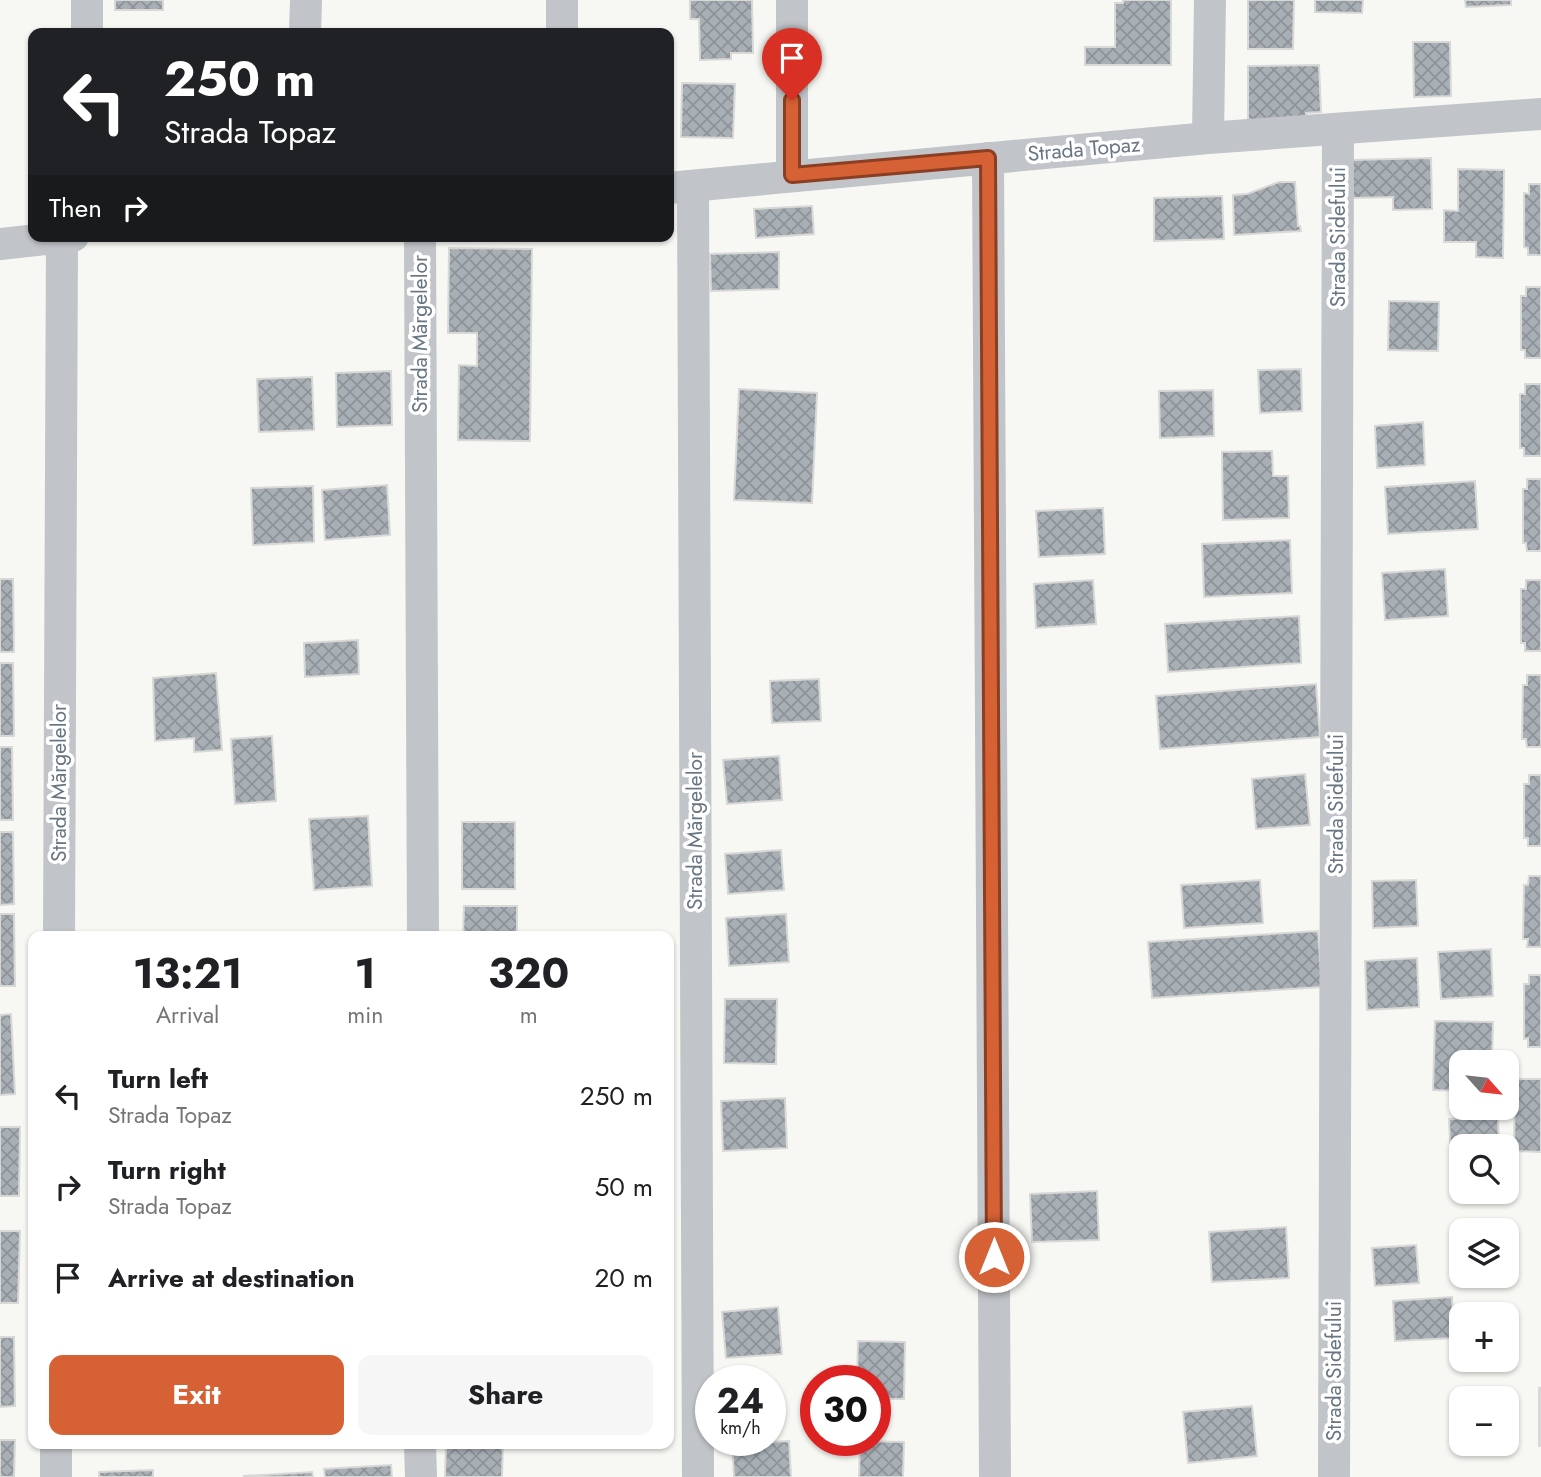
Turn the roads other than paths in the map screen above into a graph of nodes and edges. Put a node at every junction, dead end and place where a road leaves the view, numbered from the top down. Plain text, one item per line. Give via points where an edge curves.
1 (87, 0) edge
2 (306, 0) edge
3 (562, 0) edge
4 (792, 0) edge
5 (1210, 0) edge
6 (87, 28) edge
7 (305, 28) edge
8 (562, 28) edge
9 (1541, 114) edge
10 (1338, 130) junction
11 (1208, 138) junction
12 (988, 158) junction
13 (792, 175) junction
14 (681, 187) edge
15 (28, 241) edge
16 (62, 242) edge
17 (420, 242) edge
18 (0, 244) edge
19 (59, 931) edge
20 (423, 931) edge
21 (56, 1449) edge
22 (420, 1449) edge
23 (56, 1477) edge
24 (421, 1477) edge
25 (698, 1477) edge
26 (995, 1477) edge
27 (1334, 1477) edge

1 - 6 street
2 - 7 street
3 - 8 street
4 - 13 street
5 - 11 street
9 - 10 street, Strada Topaz
10 - 11 street, Strada Topaz
10 - 27 street, Strada Sidefului
11 - 12 street, Strada Topaz
12 - 13 street, Strada Topaz
12 - 26 street
13 - 14 street, Strada Topaz
14 - 25 street, Strada Mărgelelor
15 - 18 street
16 - 19 street, Strada Mărgelelor
17 - 20 street, Strada Mărgelelor
21 - 23 street
22 - 24 street

